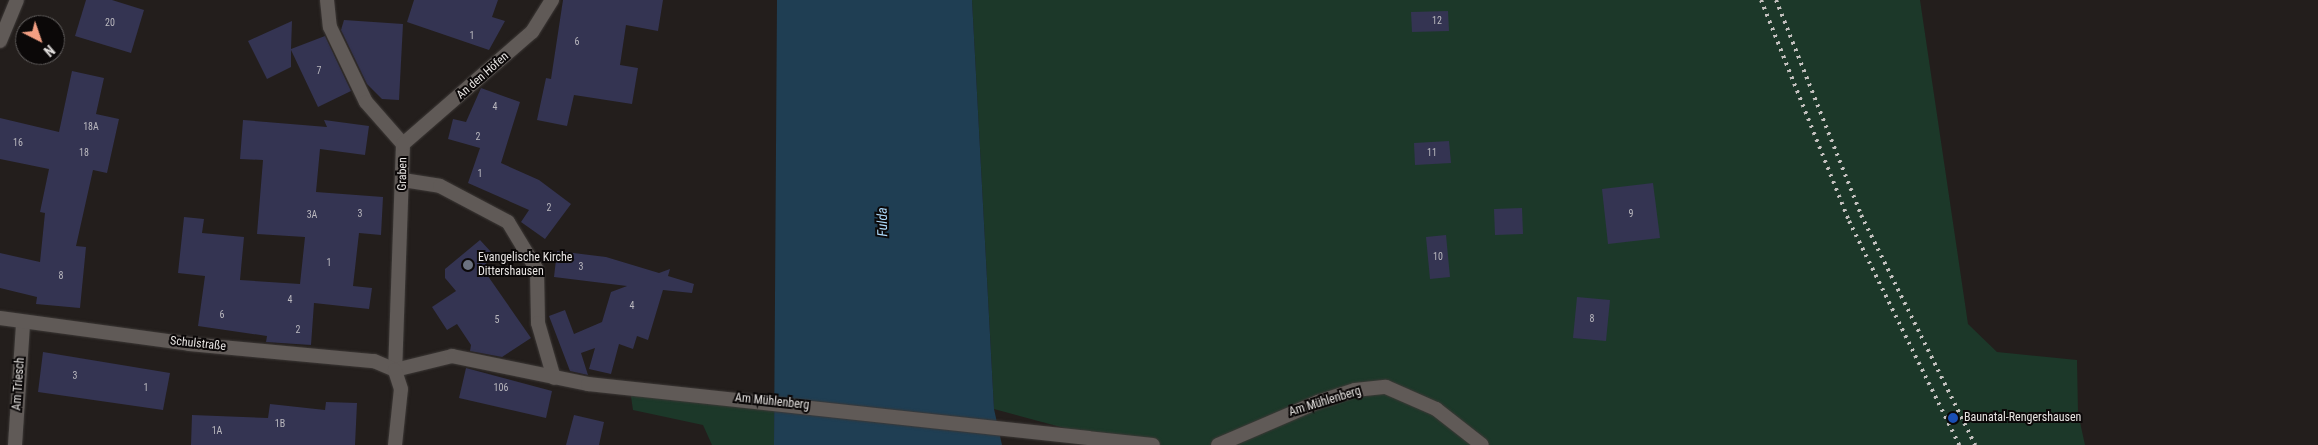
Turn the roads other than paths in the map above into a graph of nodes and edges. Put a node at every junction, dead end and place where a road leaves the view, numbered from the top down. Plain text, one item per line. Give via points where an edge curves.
1 (17, 0) edge
2 (327, 0) edge
3 (552, 0) edge
4 (0, 41) edge
5 (403, 144) junction
6 (404, 180) junction
7 (0, 318) edge
8 (23, 323) junction
9 (395, 370) junction
10 (554, 378) junction
11 (15, 445) edge
12 (395, 445) edge
13 (1153, 445) edge
14 (1218, 445) edge
15 (1482, 445) edge

1 - 4 street
2 - 5 street, Graben via 330,27 366,102
3 - 5 street, An den Höfen via 532,32
5 - 6 street, Graben
6 - 9 street, Graben
6 - 10 street via 440,186 508,222 537,270 538,323
7 - 8 street, Schulstraße
8 - 9 street, Schulstraße via 374,361
8 - 11 street, Am Triesch
9 - 10 street, Am Mühlenberg via 452,356
9 - 12 street, Graben via 401,389
10 - 13 street, Am Mühlenberg
14 - 15 street, Am Mühlenberg via 1318,402 1355,390 1386,388 1416,397

